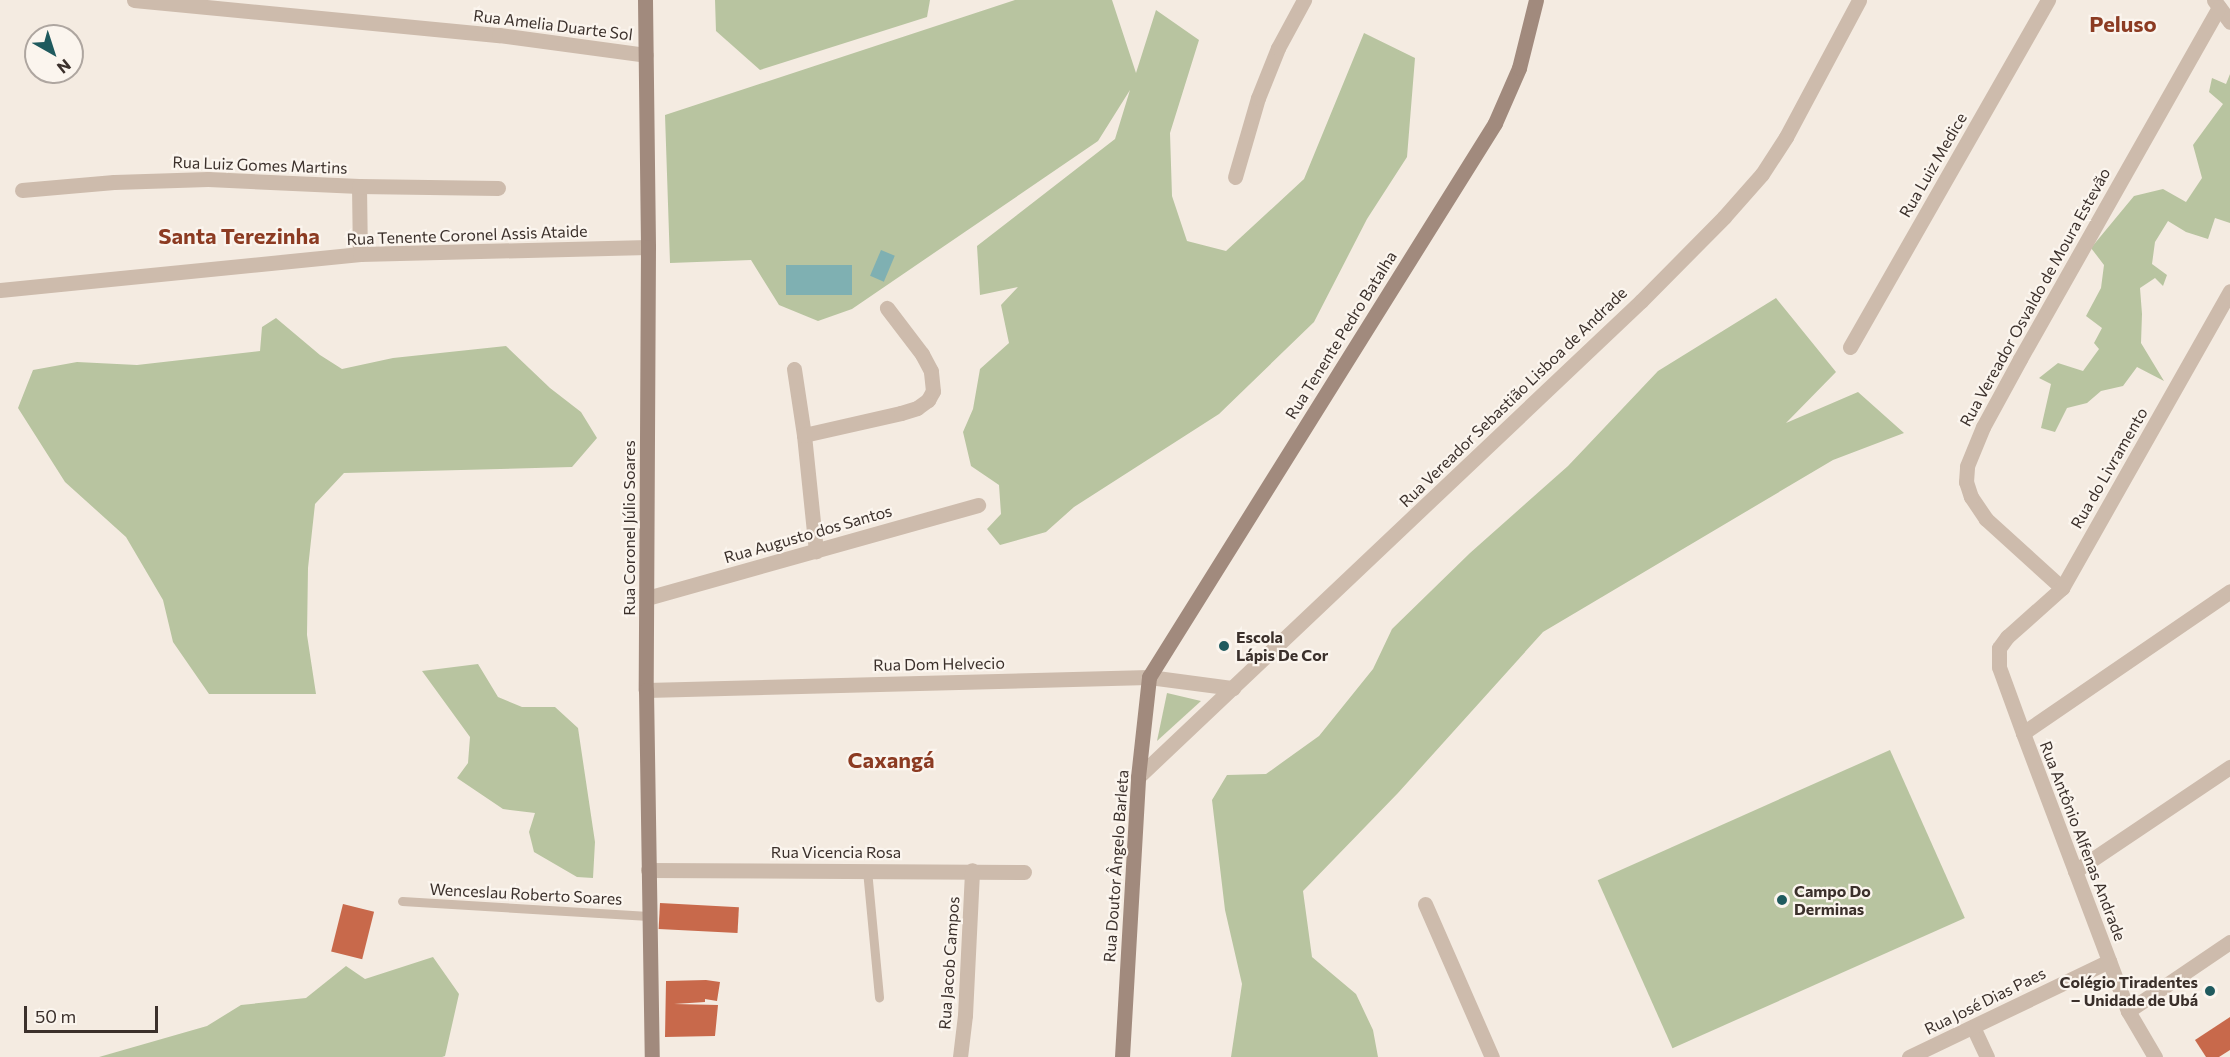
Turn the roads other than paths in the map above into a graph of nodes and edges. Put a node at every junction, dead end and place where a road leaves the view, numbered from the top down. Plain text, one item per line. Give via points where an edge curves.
1 (134, 0) edge
2 (645, 0) edge
3 (1304, 0) edge
4 (1536, 0) edge
5 (1859, 0) edge
6 (2048, 0) edge
7 (2217, 3) edge
8 (2230, 22) edge
9 (646, 55) junction
10 (1235, 177) dead end
11 (359, 186) junction
12 (498, 188) dead end
13 (22, 190) dead end
14 (648, 248) junction
15 (360, 254) junction
16 (0, 290) edge
17 (2230, 291) edge
18 (887, 308) dead end
19 (1850, 347) dead end
20 (794, 369) dead end
21 (804, 435) junction
22 (978, 505) dead end
23 (816, 551) junction
24 (2062, 588) junction
25 (2230, 591) edge
26 (647, 598) junction
27 (1149, 677) junction
28 (1233, 688) junction
29 (646, 690) junction
30 (2023, 733) junction
31 (2230, 767) edge
32 (1138, 777) junction
33 (648, 870) junction
34 (867, 870) junction
35 (972, 870) junction
36 (2075, 871) junction
37 (1024, 872) dead end
38 (402, 901) dead end
39 (1425, 904) dead end
40 (649, 916) junction
41 (2230, 942) edge
42 (2109, 961) junction
43 (879, 997) dead end
44 (2128, 1011) junction
45 (1973, 1027) junction
46 (652, 1057) edge
47 (960, 1057) edge
48 (1122, 1057) edge
49 (1492, 1057) edge
50 (1909, 1057) edge
51 (1987, 1057) edge
52 (2155, 1057) edge

1 - 9 street, Rua Amelia Duarte Sol via 499,36
2 - 9 street, Rua Coronel Júlio Soares
3 - 10 street via 1278,48 1258,98
4 - 27 street, Rua Tenente Pedro Batalha via 1519,68 1495,123
5 - 28 street, Rua Vereador Sebastião Lisboa de Andrade via 1786,137 1762,174 1724,218
6 - 19 street, Rua Luiz Medice
7 - 8 street
7 - 24 street, Rua Vereador Osvaldo de Moura Estevão via 1983,428 1967,466 1966,482 1971,497 1986,519
9 - 14 street, Rua Coronel Júlio Soares
11 - 12 street, Rua Luiz Gomes Martins
11 - 13 street, Rua Luiz Gomes Martins via 208,179
11 - 15 street
14 - 15 street, Rua Tenente Coronel Assis Ataide
14 - 26 street, Rua Coronel Júlio Soares
15 - 16 street, Rua Tenente Coronel Assis Ataide
17 - 24 street, Rua do Livramento
18 - 21 street via 931,371 933,391 928,400 901,413
20 - 21 street
21 - 23 street
22 - 23 street, Rua Augusto dos Santos
23 - 26 street, Rua Augusto dos Santos
24 - 30 street, Rua do Livramento via 2007,636 1999,648 1999,667
25 - 30 street, Rua Antônio Alfenas Andrade
26 - 29 street, Rua Coronel Júlio Soares
27 - 28 street, Rua Dom Helvecio
27 - 29 street, Rua Dom Helvecio
27 - 32 street, Rua Doutor Ângelo Barleta
28 - 32 street, Rua Vereador Sebastião Lisboa de Andrade
29 - 33 street, Rua Coronel Júlio Soares
30 - 36 street, Rua Antônio Alfenas Andrade
31 - 36 street
32 - 48 street, Rua Doutor Ângelo Barleta
33 - 34 street, Rua Vicencia Rosa
33 - 40 street, Rua Coronel Júlio Soares
34 - 35 street, Rua Vicencia Rosa
34 - 43 lane
35 - 37 street, Rua Vicencia Rosa
35 - 47 street, Rua Jacob Campos
36 - 42 street, Rua Antônio Alfenas Andrade
38 - 40 lane, Wenceslau Roberto Soares
39 - 49 street
40 - 46 street, Rua Coronel Júlio Soares
41 - 44 street
42 - 44 street, Rua Antônio Alfenas Andrade
42 - 45 street, Rua José Dias Paes
44 - 52 street, Rua Antônio Alfenas Andrade
45 - 50 street, Rua José Dias Paes
45 - 51 street

